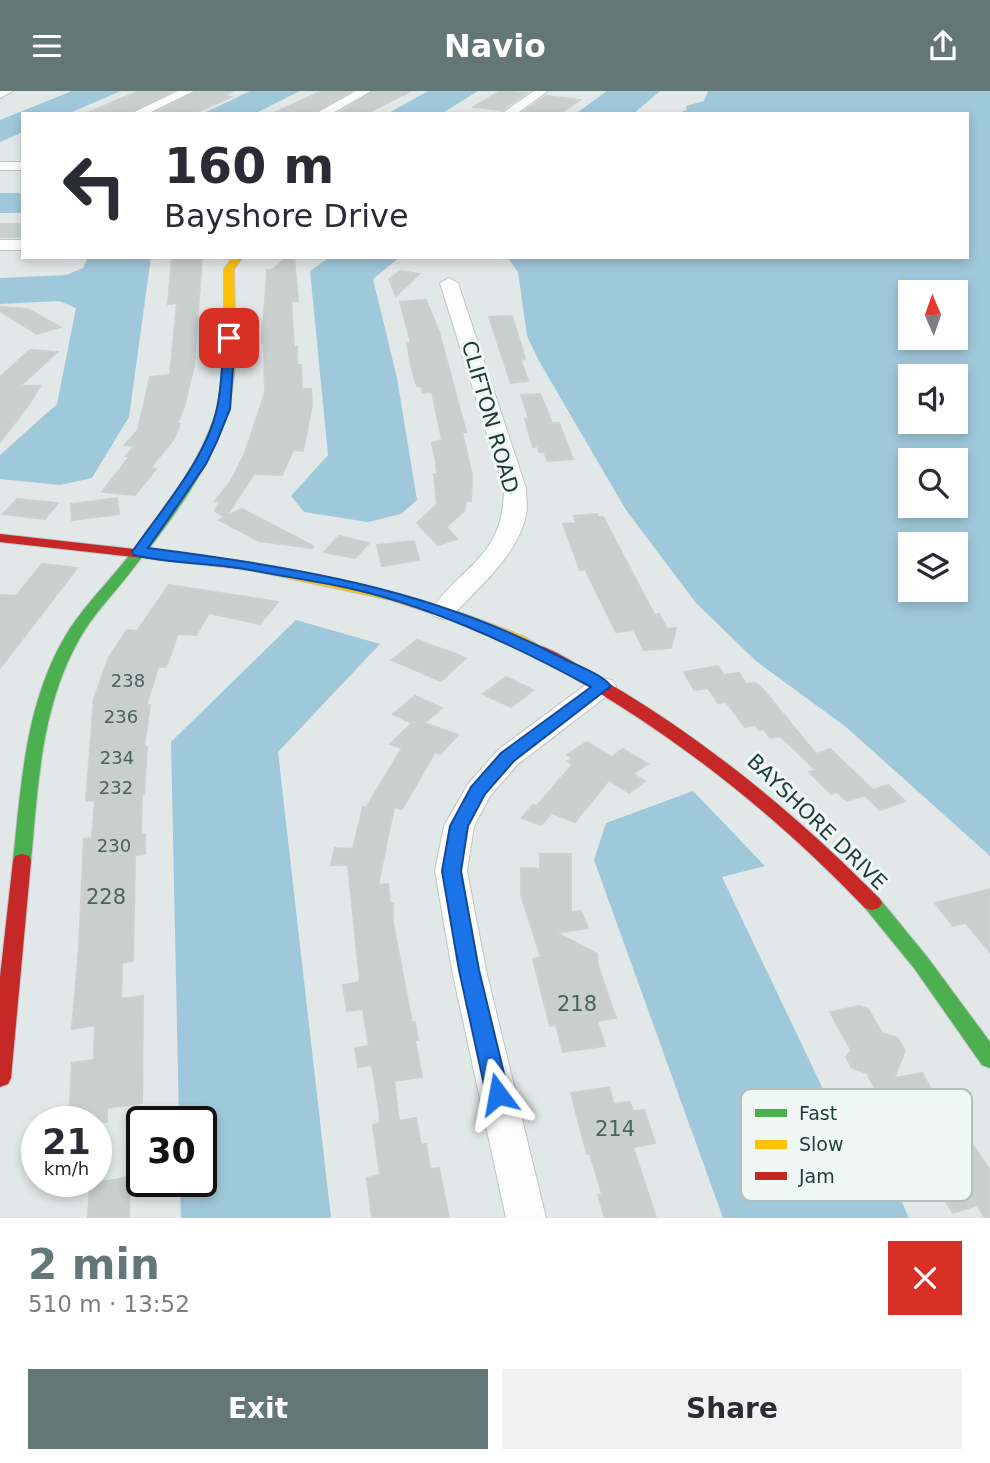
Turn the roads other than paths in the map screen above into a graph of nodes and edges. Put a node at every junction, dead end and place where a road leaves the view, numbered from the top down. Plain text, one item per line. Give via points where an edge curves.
1 (7, 91) edge
2 (188, 91) edge
3 (365, 91) edge
4 (542, 91) edge
5 (0, 94) edge
6 (141, 112) edge
7 (325, 112) edge
8 (510, 112) edge
9 (21, 165) edge
10 (0, 166) edge
11 (0, 245) edge
12 (21, 245) edge
13 (236, 259) edge
14 (450, 283) dead end
15 (0, 538) edge
16 (139, 552) junction
17 (443, 611) junction
18 (602, 686) junction
19 (990, 1059) edge
20 (0, 1078) edge
21 (526, 1218) edge

1 - 5 street
2 - 6 street
3 - 7 street
4 - 8 street
9 - 10 street
11 - 12 street
13 - 16 street via 229,269 229,361 223,409 199,464
14 - 17 street, CLIFTON ROAD via 515,488 514,516 504,540
15 - 16 street, BAYSHORE DRIVE
16 - 17 street, BAYSHORE DRIVE via 338,582
16 - 20 street via 71,641 48,694 35,740
17 - 18 street, BAYSHORE DRIVE via 528,646
18 - 19 street, BAYSHORE DRIVE via 726,764 785,814 878,908
18 - 21 street via 508,757 478,791 459,826 451,871

